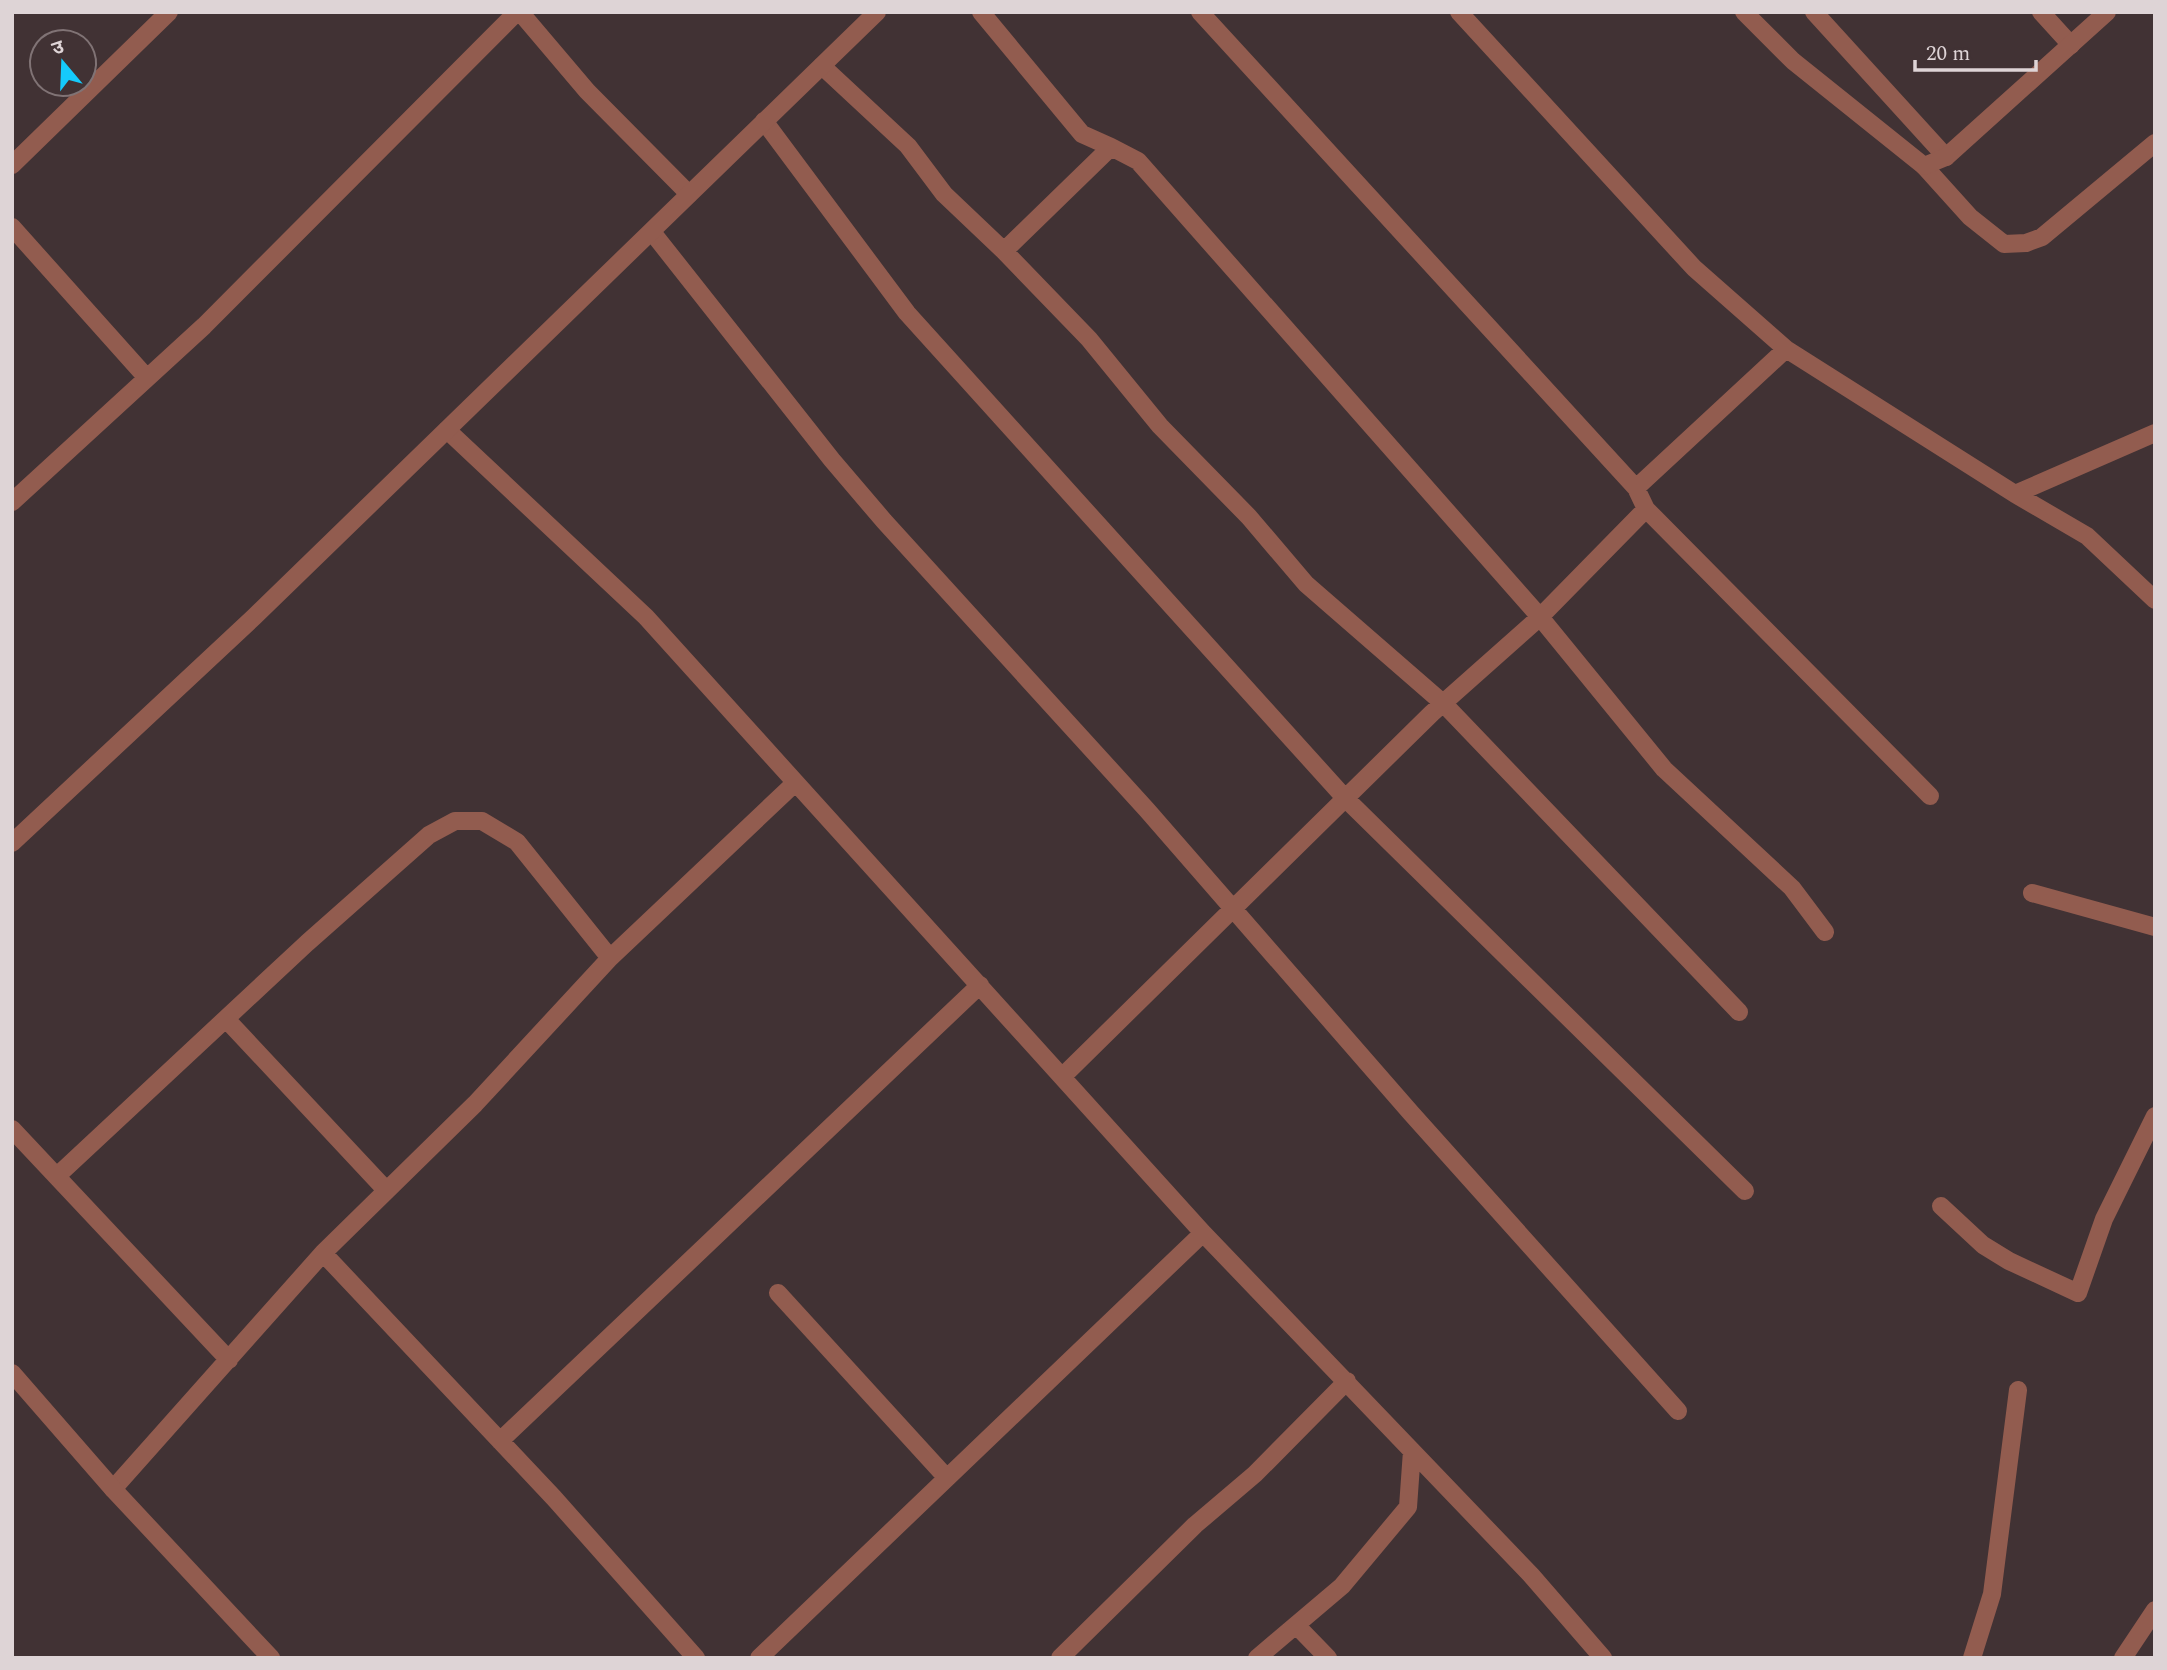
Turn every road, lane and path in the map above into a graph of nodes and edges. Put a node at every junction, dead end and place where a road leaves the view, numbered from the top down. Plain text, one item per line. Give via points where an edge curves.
1 (169, 12) edge
2 (519, 12) edge
3 (877, 12) edge
4 (981, 12) edge
5 (1200, 12) edge
6 (1459, 12) edge
7 (1744, 12) edge
8 (1814, 12) edge
9 (2041, 12) edge
10 (2107, 12) edge
11 (2071, 45) junction
12 (822, 66) junction
13 (764, 121) junction
14 (2155, 144) edge
15 (1111, 147) junction
16 (1946, 157) junction
17 (12, 165) edge
18 (1924, 166) junction
19 (689, 194) junction
20 (12, 227) edge
21 (652, 232) junction
22 (1004, 251) junction
23 (1786, 349) junction
24 (147, 378) junction
25 (447, 430) junction
26 (2155, 433) edge
27 (1636, 488) junction
28 (2015, 494) junction
29 (12, 502) edge
30 (1646, 509) junction
31 (2155, 600) edge
32 (1540, 617) junction
33 (1444, 704) junction
34 (795, 783) junction
35 (1930, 796) dead end
36 (1345, 798) junction
37 (12, 843) edge
38 (2032, 893) dead end
39 (1233, 908) junction
40 (2155, 927) edge
41 (1825, 932) dead end
42 (610, 958) junction
43 (980, 985) junction
44 (1739, 1012) dead end
45 (227, 1020) junction
46 (1063, 1076) junction
47 (2155, 1116) edge
48 (12, 1129) edge
49 (57, 1176) junction
50 (386, 1190) junction
51 (1745, 1191) dead end
52 (1941, 1206) dead end
53 (1203, 1233) junction
54 (323, 1253) junction
55 (778, 1293) dead end
56 (229, 1360) junction
57 (12, 1373) edge
58 (1347, 1381) junction
59 (2018, 1390) dead end
60 (1678, 1411) dead end
61 (500, 1441) junction
62 (1412, 1451) junction
63 (946, 1477) junction
64 (113, 1489) junction
65 (2155, 1610) edge
66 (1296, 1625) junction
67 (271, 1658) edge
68 (696, 1658) edge
69 (760, 1658) edge
70 (1060, 1658) edge
71 (1257, 1658) edge
72 (1328, 1658) edge
73 (1603, 1658) edge
74 (1972, 1658) edge
75 (2123, 1658) edge

1 - 17 street
2 - 19 street via 587,91
2 - 24 street
3 - 12 street
4 - 15 street via 1082,134
5 - 27 street
6 - 23 street via 1694,268
7 - 18 street via 1793,61
8 - 16 street
9 - 11 street
10 - 11 street
11 - 16 street
12 - 13 street
12 - 22 street via 908,146 944,194
13 - 19 street
13 - 36 street via 907,313
14 - 18 street via 2042,237 2026,243 2004,244 1970,217
15 - 22 street
15 - 32 street via 1138,161
16 - 18 street
19 - 21 street
20 - 24 street
21 - 25 street
21 - 39 street via 875,510
22 - 33 street via 1089,339 1160,426 1307,584
23 - 27 street
23 - 28 street
24 - 29 street
25 - 34 street via 646,617
25 - 37 street
26 - 28 street
27 - 30 street
28 - 31 street via 2087,536
30 - 32 street
30 - 35 street
32 - 33 street
32 - 41 street via 1664,769 1792,888
33 - 36 street
33 - 44 street
34 - 42 street
34 - 43 street
36 - 39 street
36 - 51 street
38 - 40 street
39 - 46 street
39 - 60 street
42 - 45 street via 517,842 482,821 455,821 429,835
42 - 50 street via 475,1104
43 - 46 street
43 - 61 street
45 - 49 street
45 - 50 street
46 - 53 street
47 - 52 street via 2104,1219 2078,1293 1983,1245
48 - 49 street
49 - 56 street
50 - 54 street
53 - 58 street
53 - 63 street
54 - 56 street
54 - 61 street
55 - 63 street
56 - 64 street
57 - 64 street
58 - 62 street
58 - 70 street
59 - 74 street via 1992,1594
61 - 68 street
62 - 66 street via 1408,1507 1342,1586
62 - 73 street
63 - 69 street
64 - 67 street
65 - 75 street
66 - 71 street
66 - 72 street

